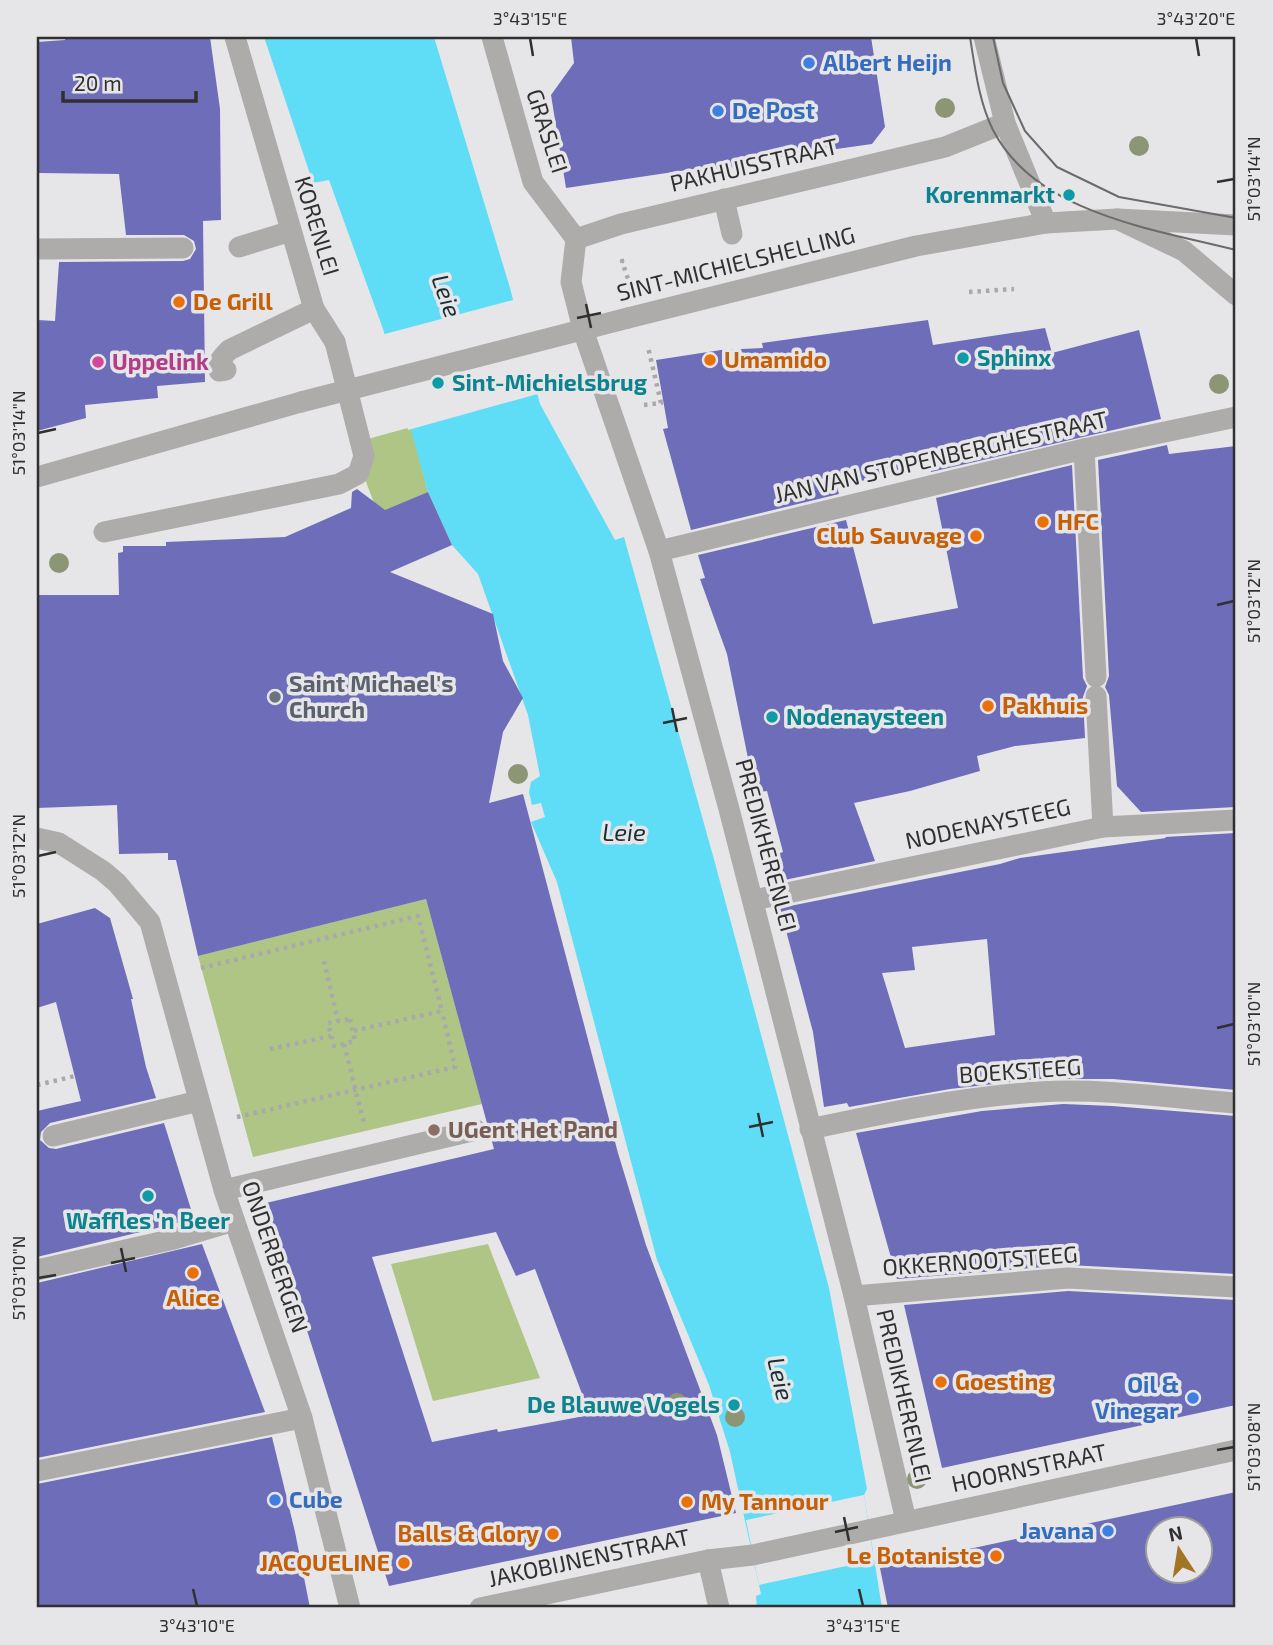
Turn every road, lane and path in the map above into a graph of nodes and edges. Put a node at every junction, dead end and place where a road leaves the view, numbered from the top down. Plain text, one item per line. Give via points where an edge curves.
1 (235, 37) edge
2 (492, 37) edge
3 (984, 37) edge
4 (1004, 123) junction
5 (724, 200) junction
6 (1117, 219) junction
7 (1046, 223) junction
8 (1236, 225) edge
9 (291, 232) junction
10 (732, 234) dead end
11 (576, 239) junction
12 (239, 247) dead end
13 (183, 248) dead end
14 (37, 249) edge
15 (635, 258) dead end
16 (627, 277) dead end
17 (1014, 289) dead end
18 (968, 292) dead end
19 (1236, 295) edge
20 (314, 309) junction
21 (634, 316) junction
22 (226, 370) dead end
23 (661, 403) dead end
24 (1236, 417) edge
25 (1084, 449) junction
26 (37, 477) edge
27 (104, 532) dead end
28 (659, 551) junction
29 (1236, 820) edge
30 (1103, 827) junction
31 (37, 838) edge
32 (754, 900) junction
33 (324, 961) dead end
34 (201, 968) dead end
35 (442, 1011) junction
36 (338, 1021) junction
37 (353, 1031) junction
38 (331, 1036) junction
39 (344, 1044) junction
40 (270, 1049) dead end
41 (75, 1076) dead end
42 (37, 1085) edge
43 (355, 1090) junction
44 (200, 1101) junction
45 (1236, 1104) edge
46 (206, 1124) junction
47 (810, 1129) junction
48 (476, 1130) dead end
49 (53, 1136) dead end
50 (372, 1155) junction
51 (224, 1190) junction
52 (234, 1220) junction
53 (37, 1270) edge
54 (1236, 1287) edge
55 (854, 1296) junction
56 (302, 1418) junction
57 (1236, 1450) edge
58 (37, 1471) edge
59 (906, 1521) junction
60 (708, 1560) junction
61 (350, 1608) edge
62 (480, 1608) edge
63 (719, 1608) edge

1 - 9 street, KORENLEI
2 - 11 street, GRASLEI via 533,181
3 - 4 street
4 - 5 street, PAKHUISSTRAAT via 945,147
4 - 7 street
5 - 10 street
5 - 11 street, PAKHUISSTRAAT
6 - 7 street
6 - 8 street
6 - 19 street via 1184,251
7 - 21 street, SINT-MICHIELSHELLING via 916,246
9 - 12 street
9 - 20 street, KORENLEI
11 - 28 street, PREDIKHERENLEI via 571,282 584,333
13 - 14 street
15 - 16 path via 622,261
17 - 18 path
20 - 22 street, KORENLEI via 229,350 218,366 219,372
20 - 27 street via 335,342 364,456 358,474 339,484
21 - 23 path
21 - 26 street, SINT-MICHIELSHELLING, bridge via 301,402
24 - 25 street, JAN VAN STOPENBERGHESTRAAT
25 - 28 street, JAN VAN STOPENBERGHESTRAAT
25 - 30 street
28 - 32 street, PREDIKHERENLEI
29 - 30 street, NODENAYSTEEG
30 - 32 street, NODENAYSTEEG
31 - 44 street, ONDERBERGEN via 59,843 103,871 150,922
32 - 47 street, PREDIKHERENLEI
33 - 36 path
34 - 35 path via 418,916
35 - 37 path
35 - 43 path via 455,1067
36 - 37 path via 350,1019
36 - 38 path via 328,1023
37 - 39 path via 355,1041
38 - 39 path via 334,1046
38 - 40 path
39 - 43 path
41 - 42 path
43 - 46 path
43 - 50 path
44 - 46 street, ONDERBERGEN
44 - 49 street
45 - 47 street, BOEKSTEEG via 1113,1092 1039,1092 903,1109
46 - 51 street, ONDERBERGEN
47 - 55 street, PREDIKHERENLEI
48 - 50 street
50 - 51 street
51 - 52 street, ONDERBERGEN
52 - 53 street via 174,1239
52 - 56 street, ONDERBERGEN
54 - 55 street, OKKERNOOTSTEEG via 1068,1278
55 - 59 street, PREDIKHERENLEI
56 - 58 street
56 - 61 street, ONDERBERGEN
57 - 59 street, HOORNSTRAAT
59 - 60 street, HOORNSTRAAT via 753,1555
60 - 62 street, JAKOBIJNENSTRAAT
60 - 63 street

